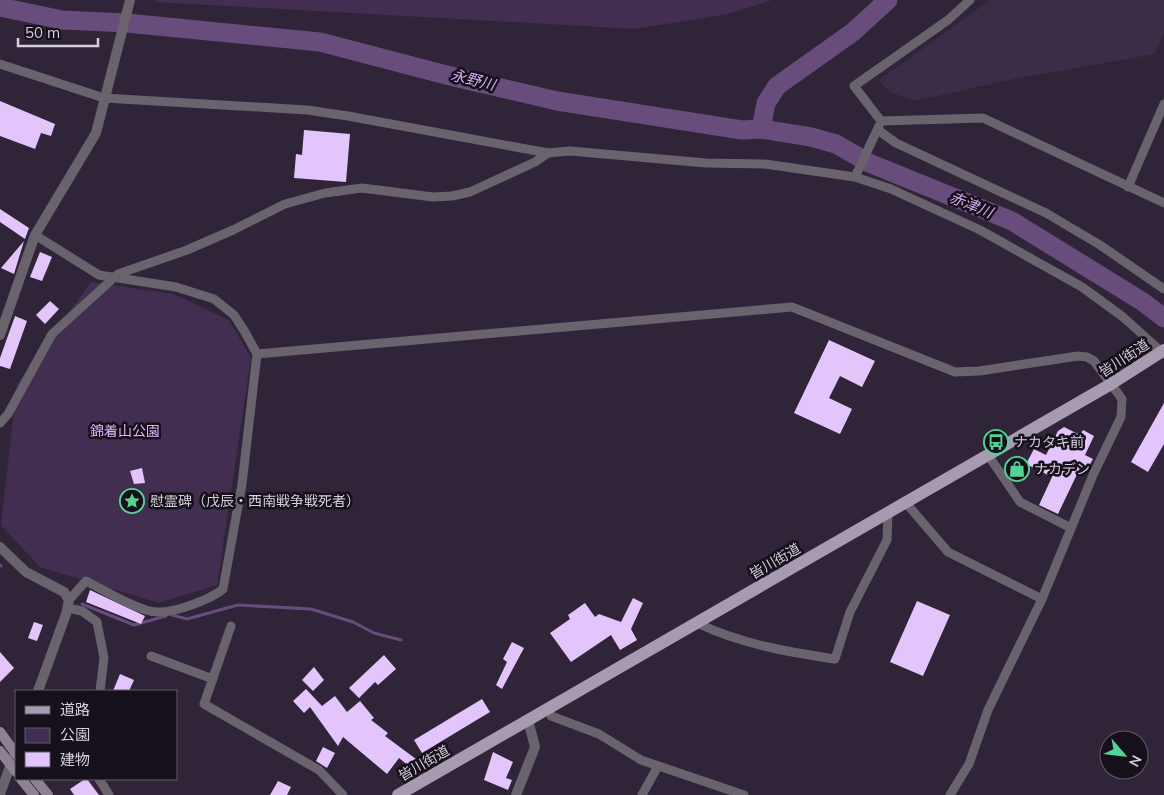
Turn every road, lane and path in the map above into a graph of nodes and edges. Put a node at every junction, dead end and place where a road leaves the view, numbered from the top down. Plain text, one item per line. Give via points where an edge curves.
1 (130, 0) edge
2 (970, 0) edge
3 (0, 64) edge
4 (104, 98) junction
5 (1164, 104) edge
6 (880, 125) junction
7 (548, 153) junction
8 (856, 175) junction
9 (1128, 187) junction
10 (1164, 204) edge
11 (35, 235) junction
12 (112, 278) junction
13 (1164, 289) edge
14 (0, 335) edge
15 (1163, 352) edge
16 (257, 354) junction
17 (1111, 384) junction
18 (0, 423) edge
19 (988, 455) junction
20 (906, 503) junction
21 (888, 513) junction
22 (1071, 528) junction
23 (0, 547) edge
24 (1042, 599) junction
25 (69, 604) junction
26 (697, 623) junction
27 (231, 626) dead end
28 (151, 656) dead end
29 (213, 679) junction
30 (38, 690) edge
31 (100, 690) edge
32 (548, 709) junction
33 (528, 720) junction
34 (0, 732) edge
35 (0, 751) edge
36 (15, 751) edge
37 (658, 766) junction
38 (14, 769) edge
39 (22, 780) edge
40 (36, 780) edge
41 (100, 780) edge
42 (0, 794) edge
43 (34, 795) edge
44 (48, 795) edge
45 (109, 795) edge
46 (343, 795) edge
47 (398, 795) edge
48 (516, 795) edge
49 (642, 795) edge
50 (744, 795) edge
51 (950, 795) edge

1 - 4 street
2 - 6 street via 948,20 854,86
3 - 4 street
4 - 7 street via 307,110
4 - 11 street via 96,133
5 - 9 street
6 - 8 street
6 - 9 street via 983,118
6 - 13 street via 896,143 1046,213
7 - 8 street via 570,151 706,163 765,164
7 - 12 street via 470,192 452,196 433,197 362,188 325,193 285,204 233,230
8 - 15 street via 931,206 1034,259 1123,317
9 - 10 street
11 - 12 street via 99,275
11 - 14 street
12 - 16 street via 176,287 214,299 234,315
12 - 18 street via 52,334
15 - 17 main road, 皆川街道
16 - 17 street via 792,307 955,372 1078,356 1094,361
16 - 25 street via 242,484 223,589 213,598 157,613 86,581
17 - 19 main road, 皆川街道
17 - 22 street via 1122,399 1123,410
19 - 20 main road, 皆川街道
19 - 22 street via 1020,502
20 - 21 main road, 皆川街道
20 - 24 street via 948,552
21 - 26 main road, 皆川街道
21 - 26 street via 887,540 850,612 835,658 775,650 714,632
22 - 24 street
23 - 25 street via 26,572 64,592
24 - 51 street via 988,710 969,764
25 - 30 street
25 - 31 street via 97,622 104,658
26 - 32 main road, 皆川街道
27 - 29 street
28 - 29 street
29 - 46 street via 204,704 319,770
32 - 33 main road, 皆川街道
32 - 37 street via 552,716 598,734 641,760
33 - 47 main road, 皆川街道
33 - 48 street via 535,747
34 - 36 main road
35 - 38 main road
37 - 49 street
37 - 50 street
38 - 42 street
39 - 43 main road
40 - 44 main road
41 - 45 street

